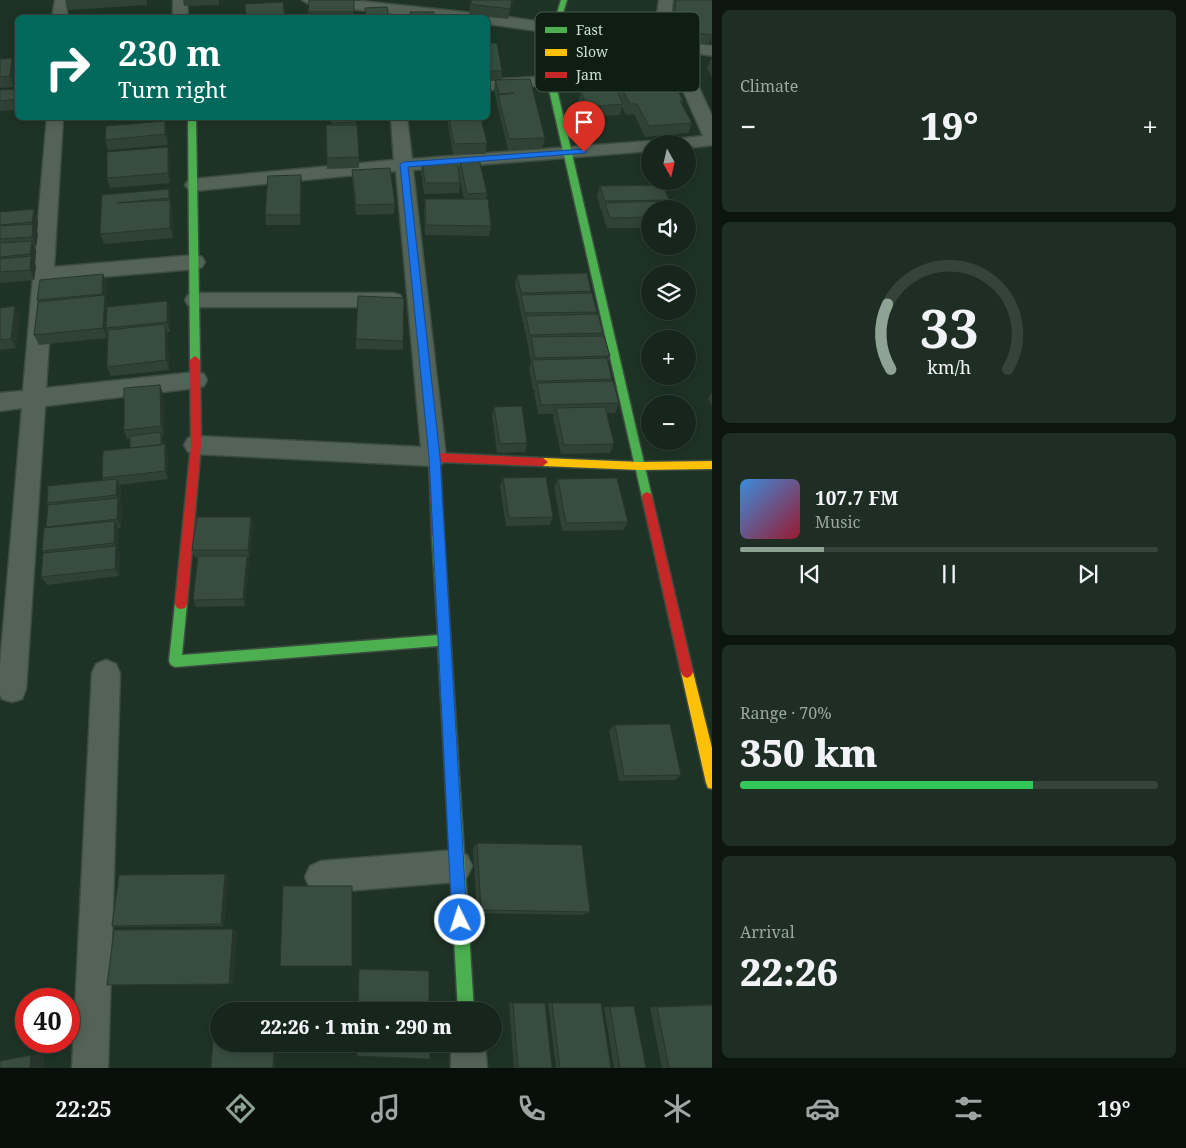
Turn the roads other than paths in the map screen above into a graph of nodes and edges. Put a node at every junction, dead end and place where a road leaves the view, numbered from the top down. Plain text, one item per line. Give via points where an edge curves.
1 (180, 0) edge
2 (465, 0) edge
3 (564, 0) edge
4 (302, 3) edge
5 (372, 3) edge
6 (560, 12) edge
7 (395, 14) edge
8 (181, 15) edge
9 (458, 15) joint
10 (490, 19) edge
11 (535, 26) edge
12 (535, 82) edge
13 (490, 85) edge
14 (553, 92) edge
15 (689, 92) edge
16 (55, 120) edge
17 (192, 120) edge
18 (399, 120) edge
19 (712, 139) edge
20 (696, 141) edge
21 (641, 147) edge
22 (567, 153) junction
23 (404, 164) junction
24 (194, 185) junction
25 (195, 262) junction
26 (43, 275) junction
27 (195, 300) junction
28 (418, 300) junction
29 (196, 380) junction
30 (34, 398) junction
31 (0, 402) edge
32 (196, 445) junction
33 (434, 457) junction
34 (712, 465) edge
35 (640, 466) junction
36 (444, 640) junction
37 (106, 673) dead end
38 (12, 689) dead end
39 (712, 783) edge
40 (456, 866) junction
41 (321, 877) dead end
42 (465, 1002) edge
43 (468, 1052) edge
44 (90, 1068) edge
45 (469, 1068) edge

1 - 8 street
2 - 9 street
3 - 6 street
4 - 5 street
5 - 7 street
7 - 9 street
10 - 11 street
12 - 13 street
14 - 22 street
15 - 19 street
16 - 26 street
17 - 24 street
18 - 23 street
19 - 20 street
21 - 22 street
22 - 23 street
22 - 35 street
23 - 24 street
23 - 28 street
24 - 25 street
25 - 26 street
25 - 27 street
26 - 30 street
27 - 28 street
27 - 29 street
28 - 33 street
29 - 30 street
29 - 32 street
30 - 31 street
30 - 38 street
32 - 33 street
32 - 36 street via 175,661
33 - 35 street
33 - 36 street
34 - 35 street
35 - 39 street
36 - 40 street
37 - 44 street
40 - 41 street
40 - 42 street
43 - 45 street

